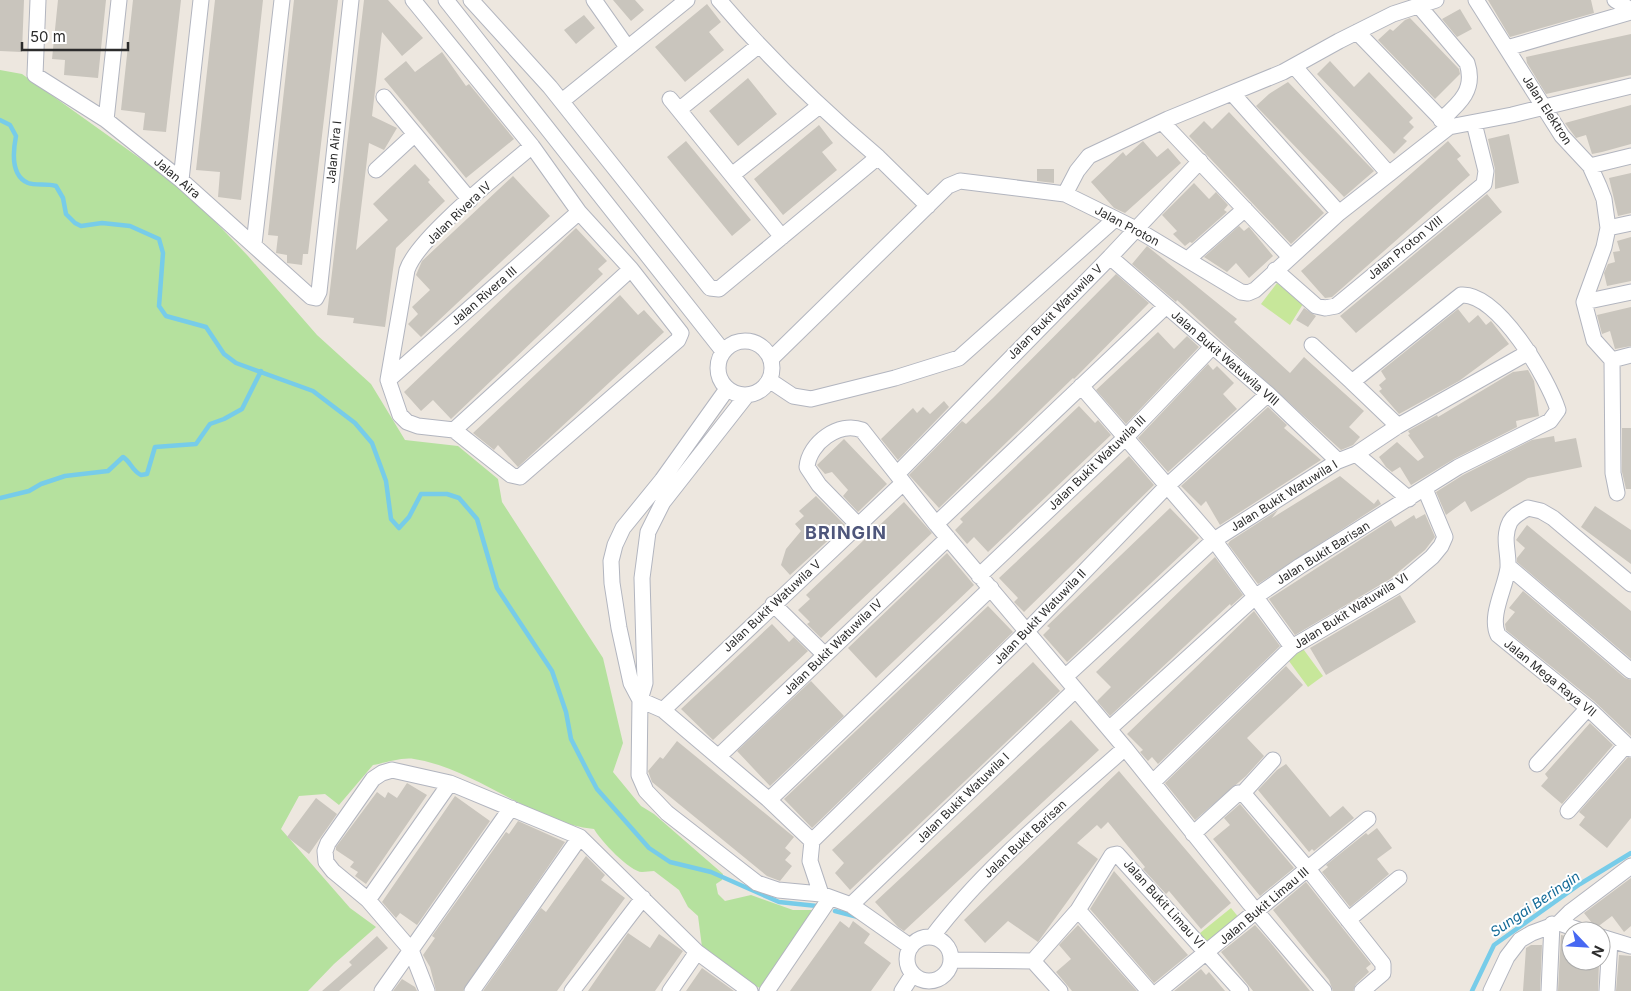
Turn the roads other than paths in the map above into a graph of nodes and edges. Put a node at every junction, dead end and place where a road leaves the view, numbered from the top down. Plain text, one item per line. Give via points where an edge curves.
1 (38, 0) edge
2 (119, 0) edge
3 (201, 0) edge
4 (282, 0) edge
5 (351, 0) edge
6 (412, 0) edge
7 (446, 0) edge
8 (471, 0) edge
9 (594, 0) edge
10 (687, 0) edge
11 (719, 0) edge
12 (1436, 0) edge
13 (1476, 0) edge
14 (1615, 0) edge
15 (1419, 6) junction
16 (1631, 11) edge
17 (1357, 32) junction
18 (758, 46) junction
19 (627, 47) junction
20 (1507, 48) junction
21 (1294, 66) junction
22 (1631, 86) edge
23 (1232, 93) junction
24 (384, 97) dead end
25 (562, 101) junction
26 (818, 106) junction
27 (1541, 108) junction
28 (106, 120) junction
29 (1162, 122) junction
30 (1474, 123) junction
31 (1445, 124) junction
32 (415, 134) junction
33 (532, 146) junction
34 (1631, 156) edge
35 (878, 157) junction
36 (573, 159) junction
37 (1200, 161) junction
38 (1590, 166) junction
39 (376, 170) dead end
40 (1389, 174) junction
41 (732, 175) junction
42 (554, 176) junction
43 (181, 180) junction
44 (1064, 194) junction
45 (470, 200) junction
46 (928, 206) junction
47 (1245, 209) junction
48 (579, 212) junction
49 (1339, 213) junction
50 (1115, 219) junction
51 (1631, 224) edge
52 (1608, 228) junction
53 (1136, 229) junction
54 (782, 237) junction
55 (254, 244) junction
56 (1290, 256) junction
57 (1110, 257) junction
58 (1188, 259) junction
59 (631, 269) junction
60 (1275, 270) junction
61 (1631, 292) edge
62 (312, 297) joint
63 (1584, 302) junction
64 (1165, 307) junction
65 (1312, 345) dead end
66 (1212, 348) junction
67 (723, 351) junction
68 (1529, 352) junction
69 (1631, 355) edge
70 (771, 359) junction
71 (1612, 360) junction
72 (388, 380) junction
73 (769, 380) junction
74 (1352, 382) junction
75 (1081, 386) junction
76 (727, 389) junction
77 (1268, 394) junction
78 (747, 395) junction
79 (1398, 426) junction
80 (454, 430) junction
81 (1127, 436) junction
82 (1356, 454) junction
83 (1338, 461) junction
84 (900, 478) junction
85 (1167, 486) junction
86 (1425, 489) junction
87 (1616, 493) dead end
88 (1409, 499) junction
89 (936, 524) junction
90 (858, 525) junction
91 (623, 528) junction
92 (648, 532) junction
93 (948, 538) junction
94 (1214, 540) junction
95 (1508, 566) junction
96 (979, 576) junction
97 (1631, 584) edge
98 (991, 588) junction
99 (1255, 597) junction
100 (773, 604) junction
101 (1026, 632) junction
102 (1292, 646) junction
103 (825, 655) junction
104 (1631, 671) edge
105 (1065, 677) junction
106 (1074, 690) junction
107 (640, 700) junction
108 (1588, 708) junction
109 (663, 710) junction
110 (1109, 729) junction
111 (1628, 747) edge
112 (1125, 748) junction
113 (719, 756) junction
114 (1273, 760) dead end
115 (1538, 764) dead end
116 (1153, 782) junction
117 (450, 783) junction
118 (1243, 793) junction
119 (769, 800) junction
120 (511, 808) junction
121 (1568, 811) dead end
122 (1368, 819) dead end
123 (1193, 834) junction
124 (580, 837) junction
125 (812, 841) junction
126 (1631, 866) edge
127 (1308, 869) junction
128 (1399, 878) dead end
129 (826, 896) junction
130 (643, 898) junction
131 (368, 900) junction
132 (851, 905) junction
133 (1078, 910) junction
134 (1256, 910) junction
135 (1348, 920) junction
136 (1555, 924) junction
137 (1561, 926) edge
138 (932, 937) junction
139 (1619, 940) edge
140 (911, 947) junction
141 (411, 950) junction
142 (697, 952) junction
143 (1208, 952) junction
144 (952, 960) junction
145 (1033, 961) junction
146 (913, 974) junction
147 (382, 991) edge
148 (427, 991) edge
149 (472, 991) edge
150 (572, 991) edge
151 (670, 991) edge
152 (750, 991) edge
153 (767, 991) edge
154 (902, 991) edge
155 (1060, 991) edge
156 (1149, 991) edge
157 (1159, 991) edge
158 (1241, 991) edge
159 (1324, 991) edge
160 (1362, 991) edge
161 (1491, 991) edge
162 (1549, 991) edge
163 (1607, 991) edge

1 - 28 street, Jalan Aira via 36,77
2 - 28 street
3 - 43 street
4 - 55 street
5 - 62 street, Jalan Aira I via 319,292 316,298
6 - 33 street
7 - 36 street
8 - 25 street
9 - 19 street
10 - 19 street
11 - 18 street
12 - 15 street
13 - 20 street, Jalan Elektron
14 - 16 street
15 - 17 street via 1393,14
15 - 31 street via 1467,63 1470,71 1468,90
16 - 20 street
17 - 21 street
17 - 31 street
18 - 26 street
18 - 41 street via 675,104
19 - 25 street
20 - 27 street, Jalan Elektron
21 - 23 street
21 - 40 street
22 - 27 street, Jalan Proton
23 - 29 street
23 - 49 street
24 - 32 street
25 - 54 street via 710,288 719,289
26 - 35 street
26 - 41 street
27 - 30 street, Jalan Proton
27 - 38 street, Jalan Elektron
28 - 43 street, Jalan Aira
29 - 37 street
29 - 44 street via 1089,156
30 - 31 street, Jalan Proton
30 - 60 street, Jalan Proton VIII via 1486,171 1484,184 1336,306 1316,306
31 - 40 street, Jalan Proton
32 - 39 street
32 - 45 street
33 - 42 street
33 - 45 street, Jalan Rivera IV
34 - 38 street
35 - 46 street
35 - 54 street
36 - 42 street
36 - 67 street
37 - 47 street
37 - 53 street, Jalan Bukit Watuwila V
38 - 52 street, Jalan Elektron via 1604,199
40 - 49 street, Jalan Proton
41 - 54 street
42 - 48 street
43 - 55 street, Jalan Aira
44 - 46 street, Jalan Proton via 960,181 948,186
44 - 50 street, Jalan Proton
45 - 72 street, Jalan Rivera IV via 443,225 409,265
46 - 70 street, Jalan Proton
47 - 56 street
47 - 58 street
48 - 59 street
48 - 72 street, Jalan Rivera III
49 - 56 street, Jalan Proton
50 - 53 street, Jalan Proton
50 - 73 street via 959,358 811,399 793,396
51 - 52 street
52 - 63 street, Jalan Elektron
53 - 57 street, Jalan Bukit Watuwila V
53 - 58 street, Jalan Proton
55 - 62 street, Jalan Aira
56 - 60 street, Jalan Proton
57 - 64 street, Jalan Bukit Watuwila VIII
57 - 84 street, Jalan Bukit Watuwila V
58 - 60 street, Jalan Proton via 1241,292 1248,293
59 - 80 street
59 - 80 street via 681,333 678,340 520,477 511,475
61 - 63 street
63 - 71 street via 1594,340
64 - 66 street, Jalan Bukit Watuwila VIII
64 - 75 street
65 - 74 street
66 - 77 street, Jalan Bukit Watuwila VIII
66 - 81 street, Jalan Bukit Watuwila III
67 - 70 street via 746,340 759,344
67 - 76 street via 717,366
68 - 74 street via 1496,312 1467,295 1461,295
68 - 79 street, Jalan Bukit Watuwila I
68 - 86 street, Jalan Bukit Barisan via 1548,383 1558,410 1550,421 1458,467
69 - 71 street
70 - 73 street
71 - 87 street
72 - 80 street via 400,414 408,422
73 - 78 street via 760,391
74 - 79 street
75 - 81 street
75 - 89 street
76 - 78 street
76 - 91 street
77 - 83 street, Jalan Bukit Watuwila VIII
77 - 85 street, Jalan Bukit Watuwila II
78 - 92 street via 663,502
79 - 82 street, Jalan Bukit Watuwila I
81 - 85 street
81 - 96 street, Jalan Bukit Watuwila III
82 - 83 street, Jalan Bukit Watuwila I
82 - 88 street
83 - 94 street, Jalan Bukit Watuwila I
84 - 89 street
84 - 90 street, Jalan Bukit Watuwila V
84 - 90 street via 862,430 840,429 822,441 808,459 808,470
85 - 94 street
85 - 101 street, Jalan Bukit Watuwila II
86 - 88 street, Jalan Bukit Barisan
86 - 102 street, Jalan Bukit Watuwila VI via 1445,537 1436,551 1400,584
88 - 99 street, Jalan Bukit Barisan
89 - 93 street
90 - 100 street, Jalan Bukit Watuwila V
91 - 92 street
91 - 107 street via 611,561 612,583 631,683
92 - 107 street via 642,578 645,683
93 - 96 street
93 - 103 street, Jalan Bukit Watuwila IV
94 - 99 street
94 - 105 street, Jalan Bukit Watuwila I
95 - 97 street, Jalan Mega Raya VII via 1505,544 1509,524 1528,508 1552,518 1573,533
95 - 104 street
95 - 108 street, Jalan Mega Raya VII via 1495,623 1498,635
96 - 98 street
98 - 101 street
98 - 119 street
99 - 102 street
99 - 110 street, Jalan Bukit Barisan
100 - 103 street
100 - 109 street, Jalan Bukit Watuwila V
101 - 105 street
101 - 125 street, Jalan Bukit Watuwila II
102 - 116 street, Jalan Bukit Watuwila VI
103 - 113 street, Jalan Bukit Watuwila IV
105 - 106 street
106 - 110 street
106 - 132 street, Jalan Bukit Watuwila I
107 - 109 street
107 - 129 street via 639,775 646,791 757,883 778,890
108 - 111 street, Jalan Mega Raya VII
108 - 115 street
109 - 113 street
110 - 112 street
111 - 121 street
112 - 116 street
112 - 138 street, Jalan Bukit Barisan via 1025,837 954,907
113 - 119 street
114 - 118 street
116 - 123 street
117 - 120 street
117 - 131 street
117 - 131 street via 392,770 373,779 328,843 326,862
118 - 123 street via 1238,793
118 - 127 street
119 - 125 street
120 - 124 street
120 - 141 street
122 - 127 street, Jalan Bukit Limau III
123 - 134 street
124 - 130 street
124 - 149 street
125 - 129 street via 810,861
126 - 136 street
127 - 134 street, Jalan Bukit Limau III
127 - 135 street
128 - 135 street
129 - 132 street
129 - 153 street
130 - 142 street
130 - 150 street
131 - 141 street
132 - 140 street
133 - 143 street, Jalan Bukit Limau VI via 1112,855 1117,854
133 - 145 street, Jalan Bukit Limau VI
133 - 156 street
134 - 143 street, Jalan Bukit Limau III
134 - 159 street
135 - 160 street via 1383,964 1383,972
136 - 137 street
136 - 161 street via 1532,933 1514,946
136 - 162 street
138 - 140 street via 917,941
138 - 144 street via 946,945
139 - 163 street
140 - 146 street via 908,961
141 - 147 street
141 - 148 street
142 - 151 street
142 - 152 street
143 - 157 street, Jalan Bukit Limau III
143 - 158 street, Jalan Bukit Limau VI
144 - 145 street
144 - 146 street via 950,969 937,980 920,979
145 - 155 street
146 - 154 street

